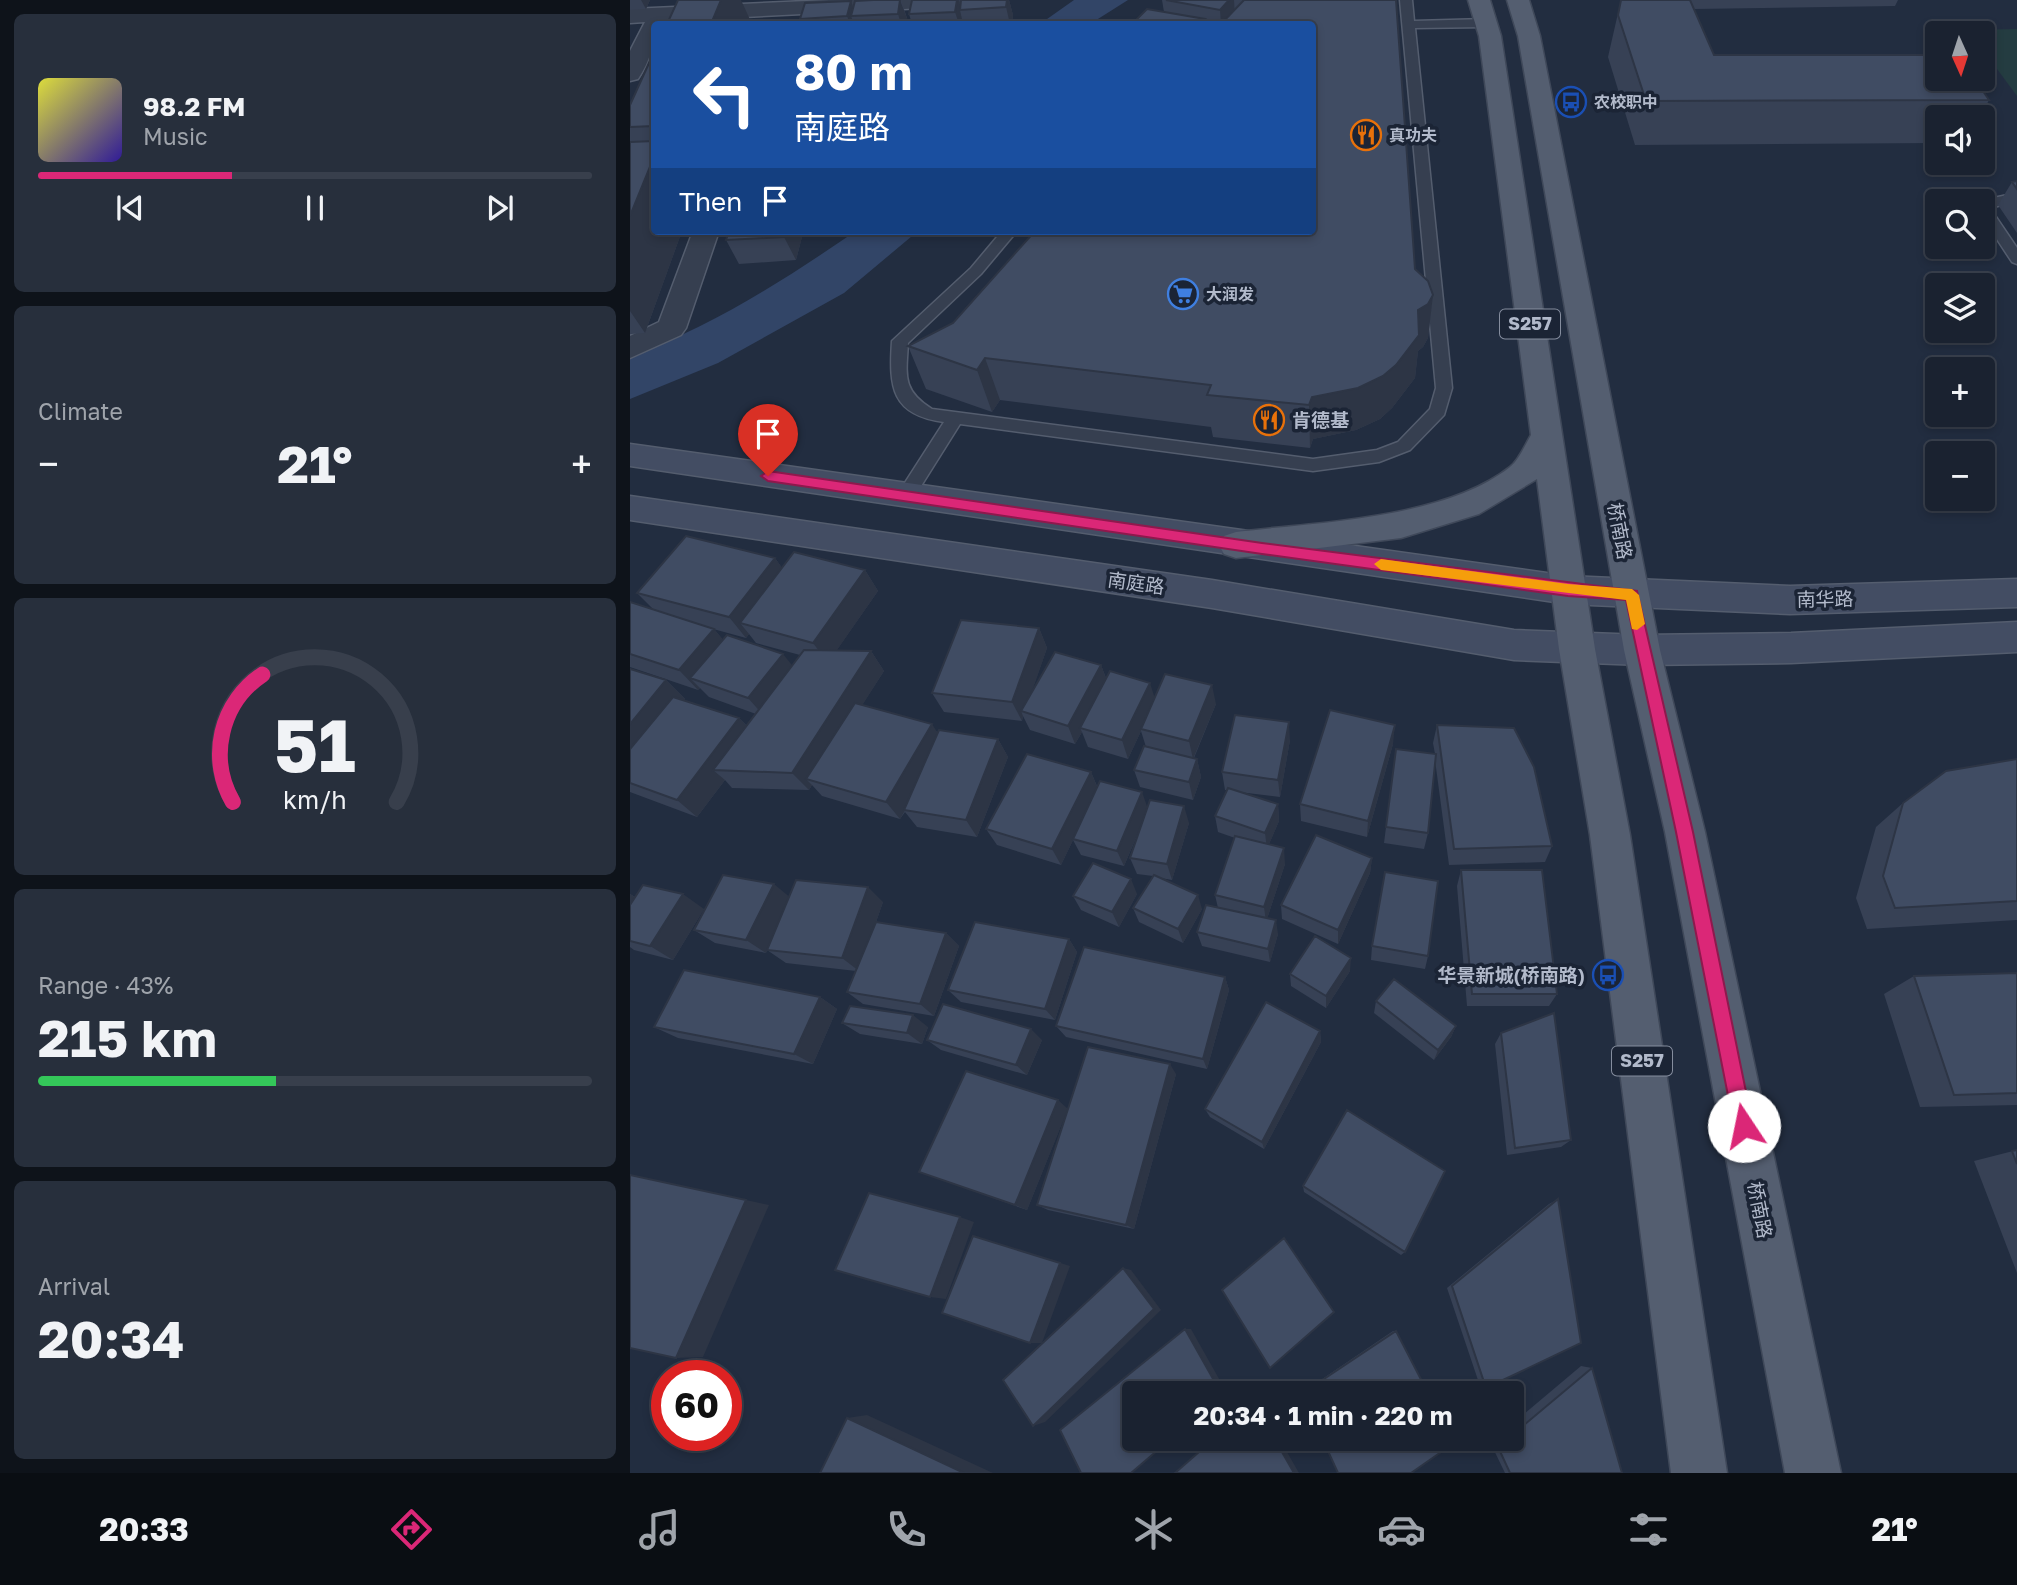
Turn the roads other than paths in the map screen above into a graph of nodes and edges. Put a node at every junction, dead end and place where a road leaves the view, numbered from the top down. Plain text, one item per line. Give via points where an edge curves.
1 (964, 0) edge
2 (1406, 0) edge
3 (1518, 0) edge
4 (787, 11) edge
5 (1483, 12) edge
6 (630, 16) edge
7 (659, 16) edge
8 (1409, 25) junction
9 (651, 32) edge
10 (630, 74) edge
11 (2017, 197) edge
12 (705, 235) edge
13 (1007, 235) edge
14 (2017, 259) edge
15 (630, 348) edge
16 (954, 420) junction
17 (1546, 437) junction
18 (630, 455) edge
19 (905, 498) junction
20 (630, 508) edge
21 (1236, 545) junction
22 (1568, 590) junction
23 (2017, 593) edge
24 (1632, 595) junction
25 (2017, 637) edge
26 (1577, 649) junction
27 (1642, 650) junction
28 (1699, 1473) edge
29 (1813, 1473) edge

1 - 4 street
2 - 8 lane
3 - 24 main road, 桥南路 / S257 via 1529,36
4 - 7 street
5 - 8 lane
5 - 17 main road, S257
6 - 7 street
8 - 16 lane via 1444,388 1438,411 1404,446 1379,456 1313,465
9 - 10 street
11 - 14 lane via 2000,197 1983,208
12 - 15 street via 671,328
13 - 16 lane via 976,271 900,341 898,377 906,400 928,414
16 - 19 lane
17 - 21 main road via 1523,474 1467,505 1401,524
17 - 22 main road, S257
18 - 19 street
19 - 21 street
20 - 26 street, 南庭路 via 1212,594 1514,645
21 - 22 street
22 - 24 street
22 - 26 main road, S257
23 - 24 street, 南华路 via 1798,600
24 - 27 main road, 桥南路 / S257
25 - 27 street
26 - 27 street, 南庭路
26 - 28 main road, S257 via 1610,835
27 - 29 main road, 桥南路 / S257 via 1685,832

